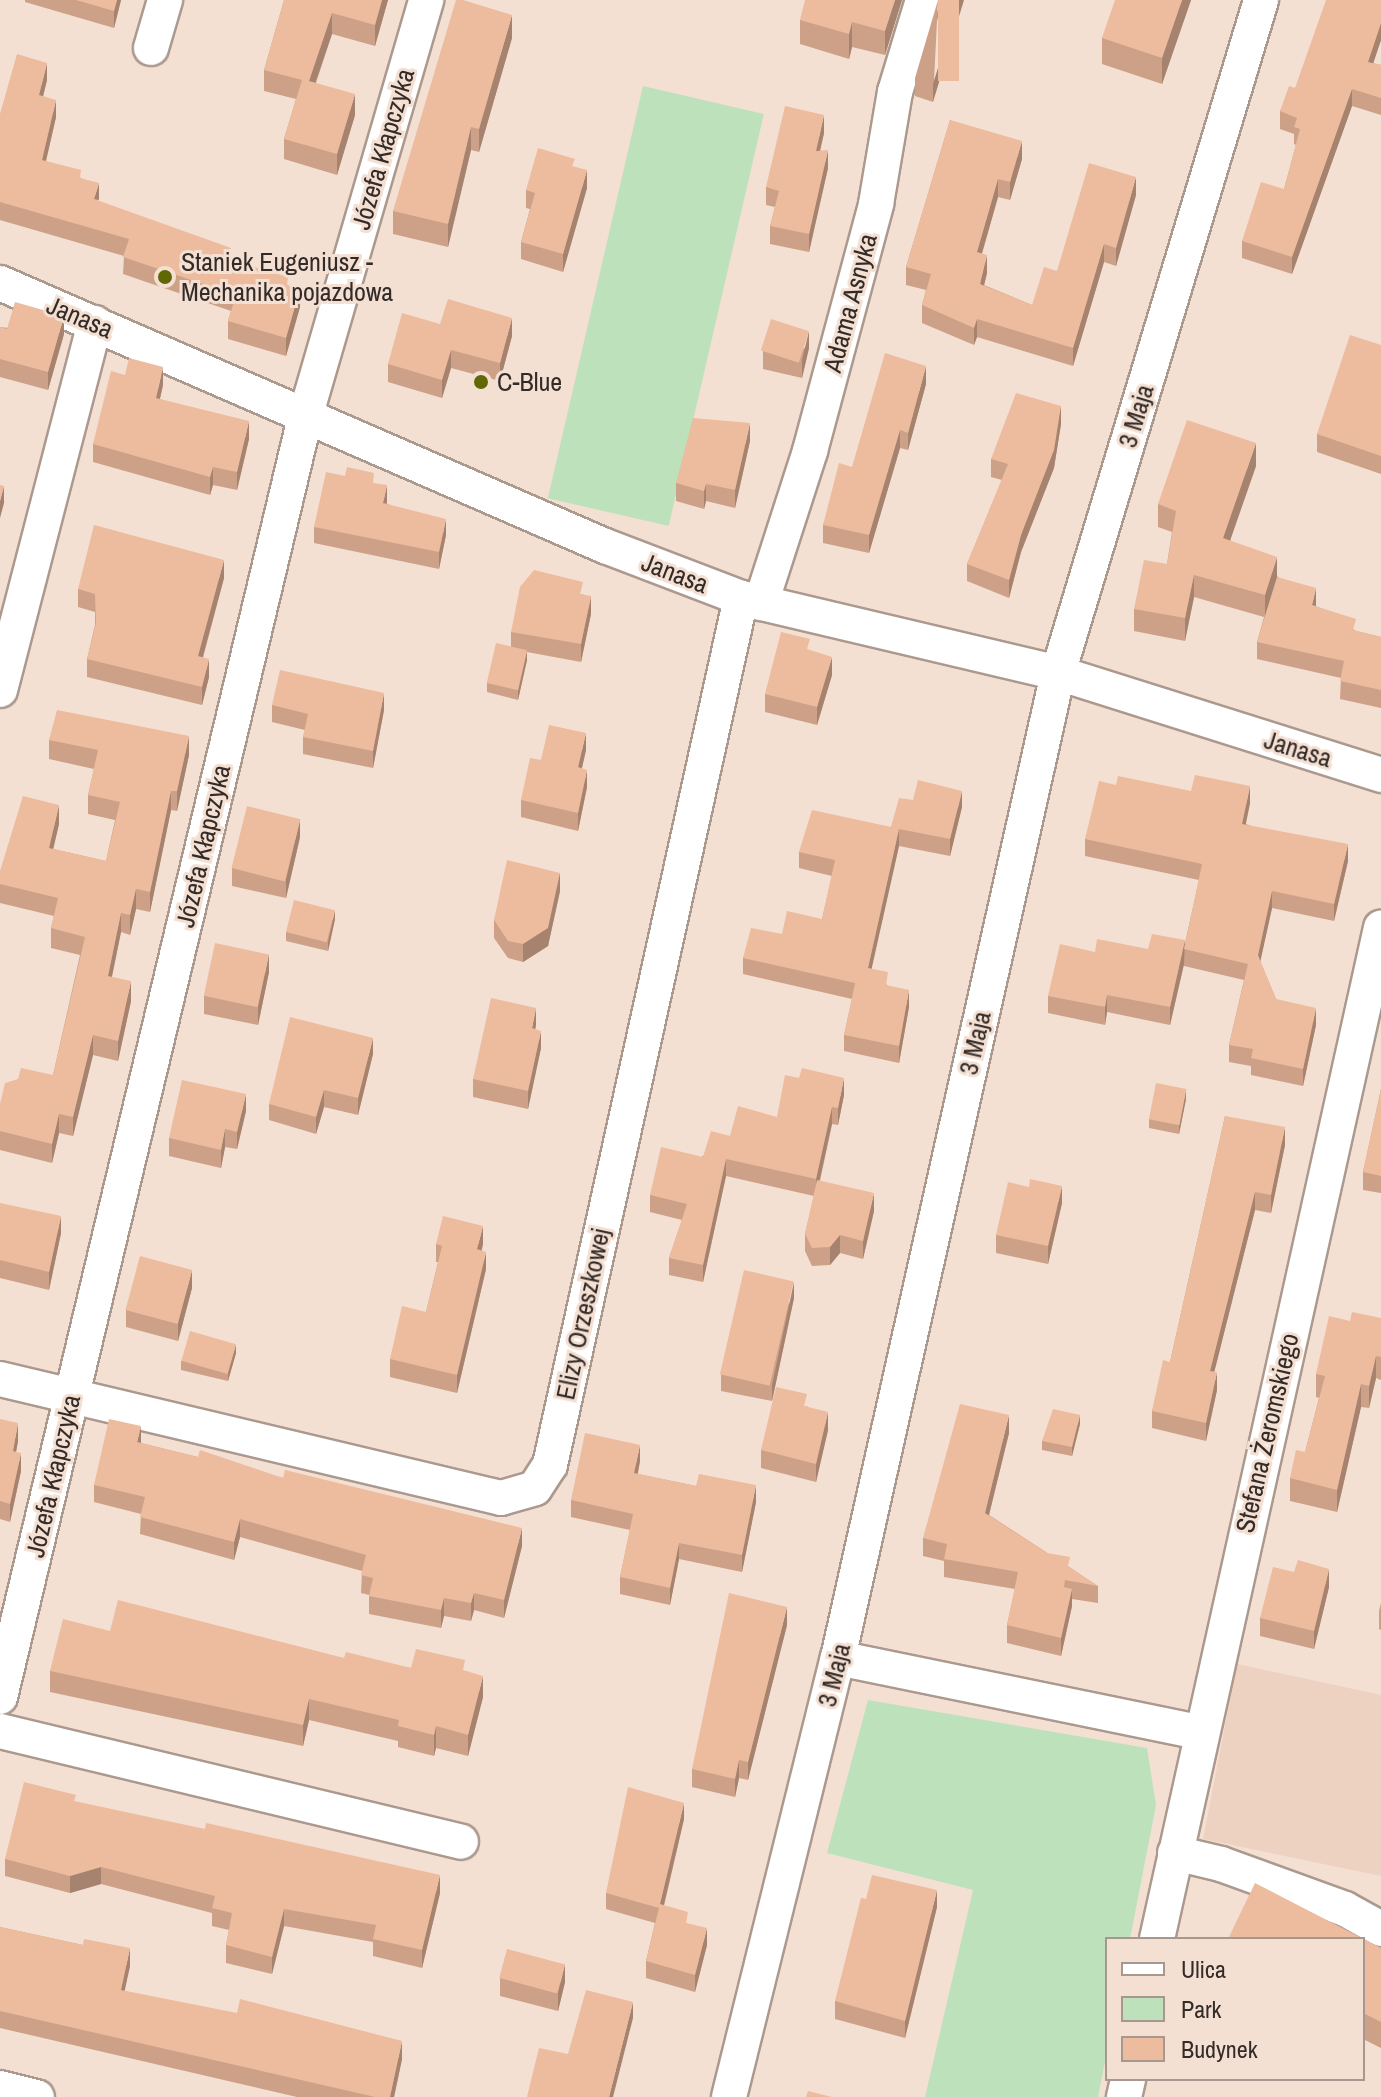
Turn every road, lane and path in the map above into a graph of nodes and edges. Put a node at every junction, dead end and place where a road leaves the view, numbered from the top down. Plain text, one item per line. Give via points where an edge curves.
1 (165, 0) edge
2 (426, 0) edge
3 (923, 0) edge
4 (1261, 0) edge
5 (151, 48) dead end
6 (0, 283) edge
7 (95, 323) junction
8 (306, 414) junction
9 (751, 600) junction
10 (1058, 673) junction
11 (0, 690) edge
12 (1381, 775) edge
13 (1381, 928) edge
14 (0, 1379) edge
15 (72, 1397) junction
16 (838, 1658) junction
17 (0, 1697) edge
18 (0, 1731) edge
19 (1200, 1732) junction
20 (461, 1842) dead end
21 (1175, 1853) junction
22 (1381, 1929) edge
23 (1157, 1937) edge
24 (0, 2088) edge
25 (37, 2097) edge
26 (729, 2097) edge

1 - 5 street
2 - 8 street, Józefa Kłapczyka
3 - 9 street, Adama Asnyka via 895,92 876,204 818,422
4 - 10 street, 3 Maja
6 - 7 street, Janasa
7 - 8 street, Janasa
7 - 11 street
8 - 9 street, Janasa via 605,546
8 - 15 street, Józefa Kłapczyka
9 - 10 street, Janasa
9 - 15 street, Elizy Orzeszkowej via 550,1465 535,1488 501,1498
10 - 12 street, Janasa
10 - 16 street, 3 Maja
13 - 19 street, Stefana Żeromskiego
14 - 15 street, Elizy Orzeszkowej
15 - 17 street, Józefa Kłapczyka
16 - 19 street
16 - 26 street, 3 Maja
18 - 20 street
19 - 21 street, Stefana Żeromskiego
21 - 22 street via 1345,1909
21 - 23 street, Stefana Żeromskiego
24 - 25 street

